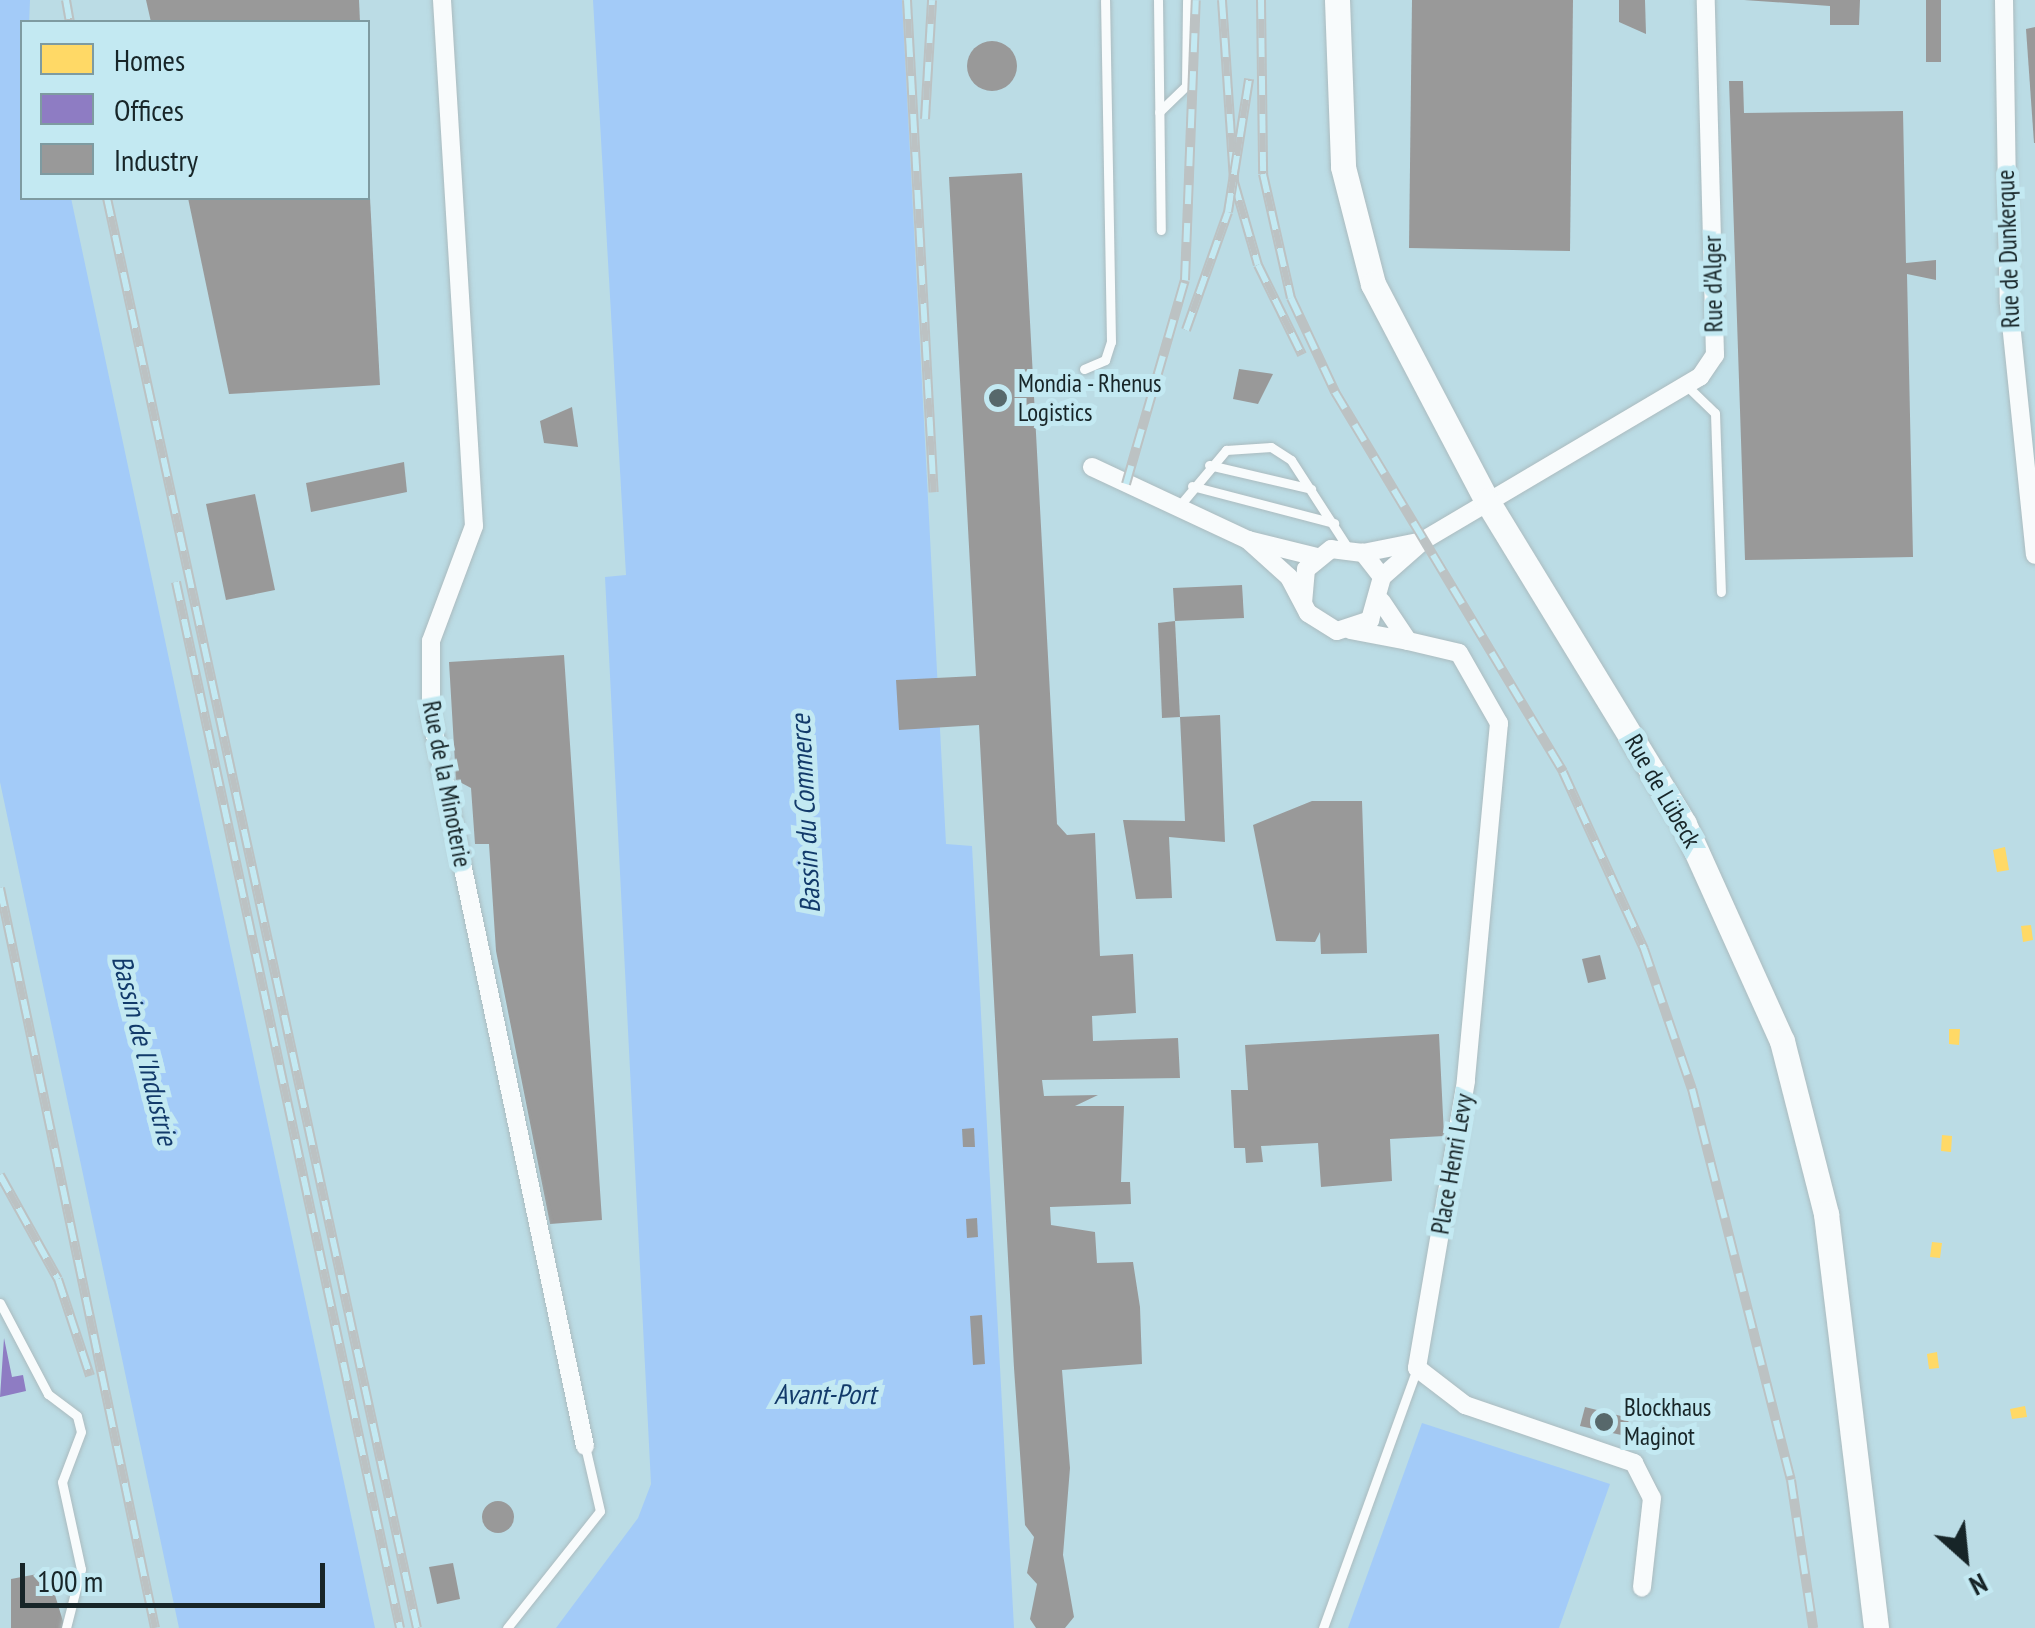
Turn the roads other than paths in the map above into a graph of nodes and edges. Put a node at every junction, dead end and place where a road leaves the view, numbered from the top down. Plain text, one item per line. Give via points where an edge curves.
1 (442, 0) edge
2 (1106, 0) edge
3 (1158, 0) edge
4 (1187, 0) edge
5 (1337, 0) edge
6 (1706, 0) edge
7 (2004, 0) edge
8 (1159, 112) junction
9 (1161, 230) dead end
10 (1084, 370) dead end
11 (1685, 386) junction
12 (1209, 465) junction
13 (1092, 466) dead end
14 (1192, 486) junction
15 (1311, 489) junction
16 (1488, 501) junction
17 (1180, 505) junction
18 (1334, 523) junction
19 (1248, 540) junction
20 (1424, 540) junction
21 (1356, 550) junction
22 (2035, 555) edge
23 (1317, 556) junction
24 (1382, 577) junction
25 (1722, 592) dead end
26 (1303, 602) junction
27 (1382, 602) junction
28 (1350, 630) junction
29 (1408, 641) junction
30 (0, 1303) edge
31 (1417, 1368) junction
32 (585, 1446) joint
33 (1642, 1587) dead end
34 (66, 1628) edge
35 (507, 1628) edge
36 (1323, 1628) edge
37 (1876, 1628) edge

1 - 32 street, Rue de la Minoterie via 474,526 431,641 431,717
2 - 10 lane via 1111,342 1105,360
3 - 8 lane
4 - 8 lane via 1186,86
5 - 16 main road, Rue de Lübeck via 1339,130 1363,254
6 - 11 street, Rue d'Alger via 1714,355
7 - 22 street, Rue de Dunkerque via 2009,304
8 - 9 lane
11 - 16 street, Rue d'Alger
11 - 25 lane via 1715,412
12 - 14 lane
12 - 15 lane
12 - 15 lane via 1253,443 1292,460
13 - 17 street
14 - 17 lane
14 - 18 lane
15 - 18 lane
16 - 20 street, Rue d'Alger
16 - 37 main road, Rue de Lübeck via 1684,824 1782,1041 1826,1214
17 - 19 street
18 - 21 lane
19 - 23 street
19 - 26 street
20 - 21 street
20 - 24 street
21 - 23 street
21 - 24 street
23 - 26 street
24 - 27 street
26 - 28 street via 1320,624
27 - 28 street
27 - 29 street
28 - 29 street, Place Henri Levy
29 - 31 street, Place Henri Levy via 1459,653 1499,723 1485,804 1466,1082
30 - 34 lane via 48,1394 77,1416 81,1432 62,1482 82,1569
31 - 33 street via 1465,1405 1634,1462 1652,1498
31 - 36 lane
32 - 35 lane via 600,1511

